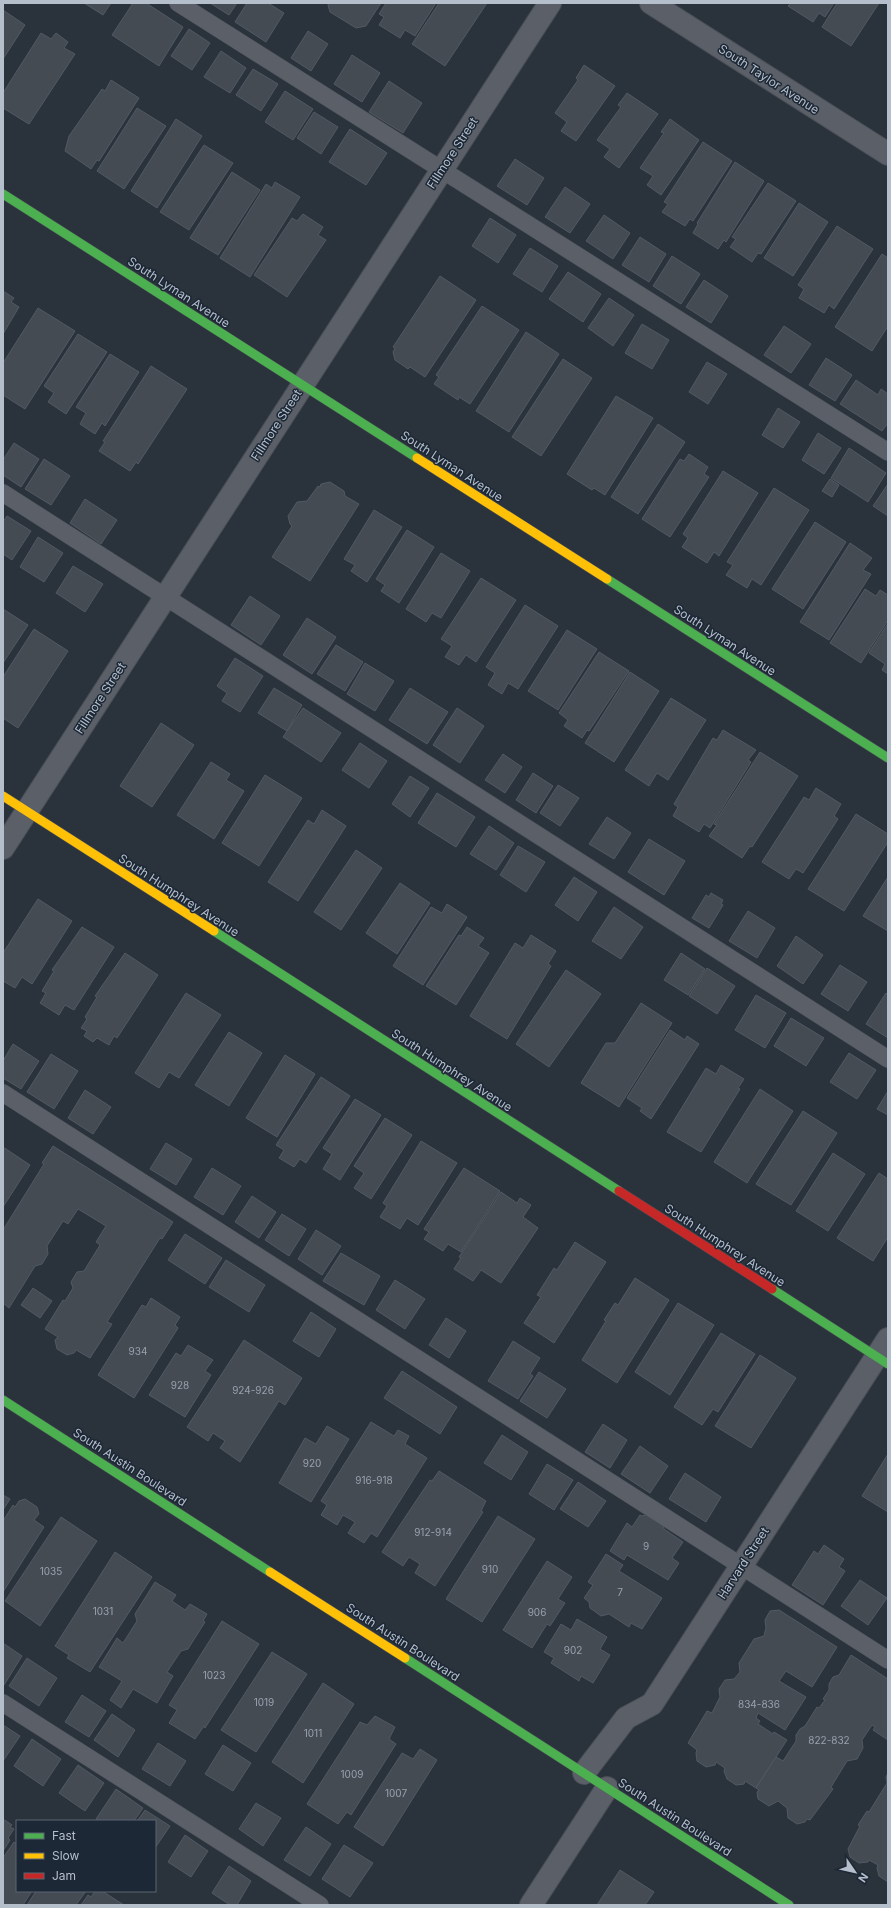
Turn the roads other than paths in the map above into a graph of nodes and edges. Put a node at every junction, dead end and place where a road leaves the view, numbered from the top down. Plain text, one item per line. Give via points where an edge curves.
1 (178, 3) edge
2 (550, 3) edge
3 (651, 3) edge
4 (888, 154) edge
5 (442, 170) junction
6 (3, 194) edge
7 (303, 385) junction
8 (888, 452) edge
9 (3, 493) edge
10 (166, 597) junction
11 (888, 758) edge
12 (3, 796) edge
13 (27, 812) junction
14 (3, 848) edge
15 (888, 1059) edge
16 (3, 1093) edge
17 (888, 1339) edge
18 (882, 1360) edge
19 (3, 1400) edge
20 (741, 1566) junction
21 (888, 1660) edge
22 (3, 1703) edge
23 (584, 1773) junction
24 (607, 1788) junction
25 (320, 1905) edge
26 (531, 1905) edge
27 (789, 1905) edge

1 - 5 lane
2 - 5 street, Fillmore Street
3 - 4 street, South Taylor Avenue
5 - 7 street, Fillmore Street
5 - 8 lane
6 - 7 street, South Lyman Avenue
7 - 10 street, Fillmore Street
7 - 11 street, South Lyman Avenue
9 - 10 lane
10 - 13 street, Fillmore Street
10 - 15 lane
12 - 13 street, South Humphrey Avenue
13 - 14 street, Fillmore Street
13 - 18 street, South Humphrey Avenue
16 - 20 lane
17 - 18 street, Harvard Street
18 - 20 street, Harvard Street
19 - 23 street, South Austin Boulevard
20 - 21 lane
20 - 23 street, Harvard Street via 652,1704 626,1718
22 - 25 lane
23 - 24 street, South Austin Boulevard
24 - 26 street
24 - 27 street, South Austin Boulevard

